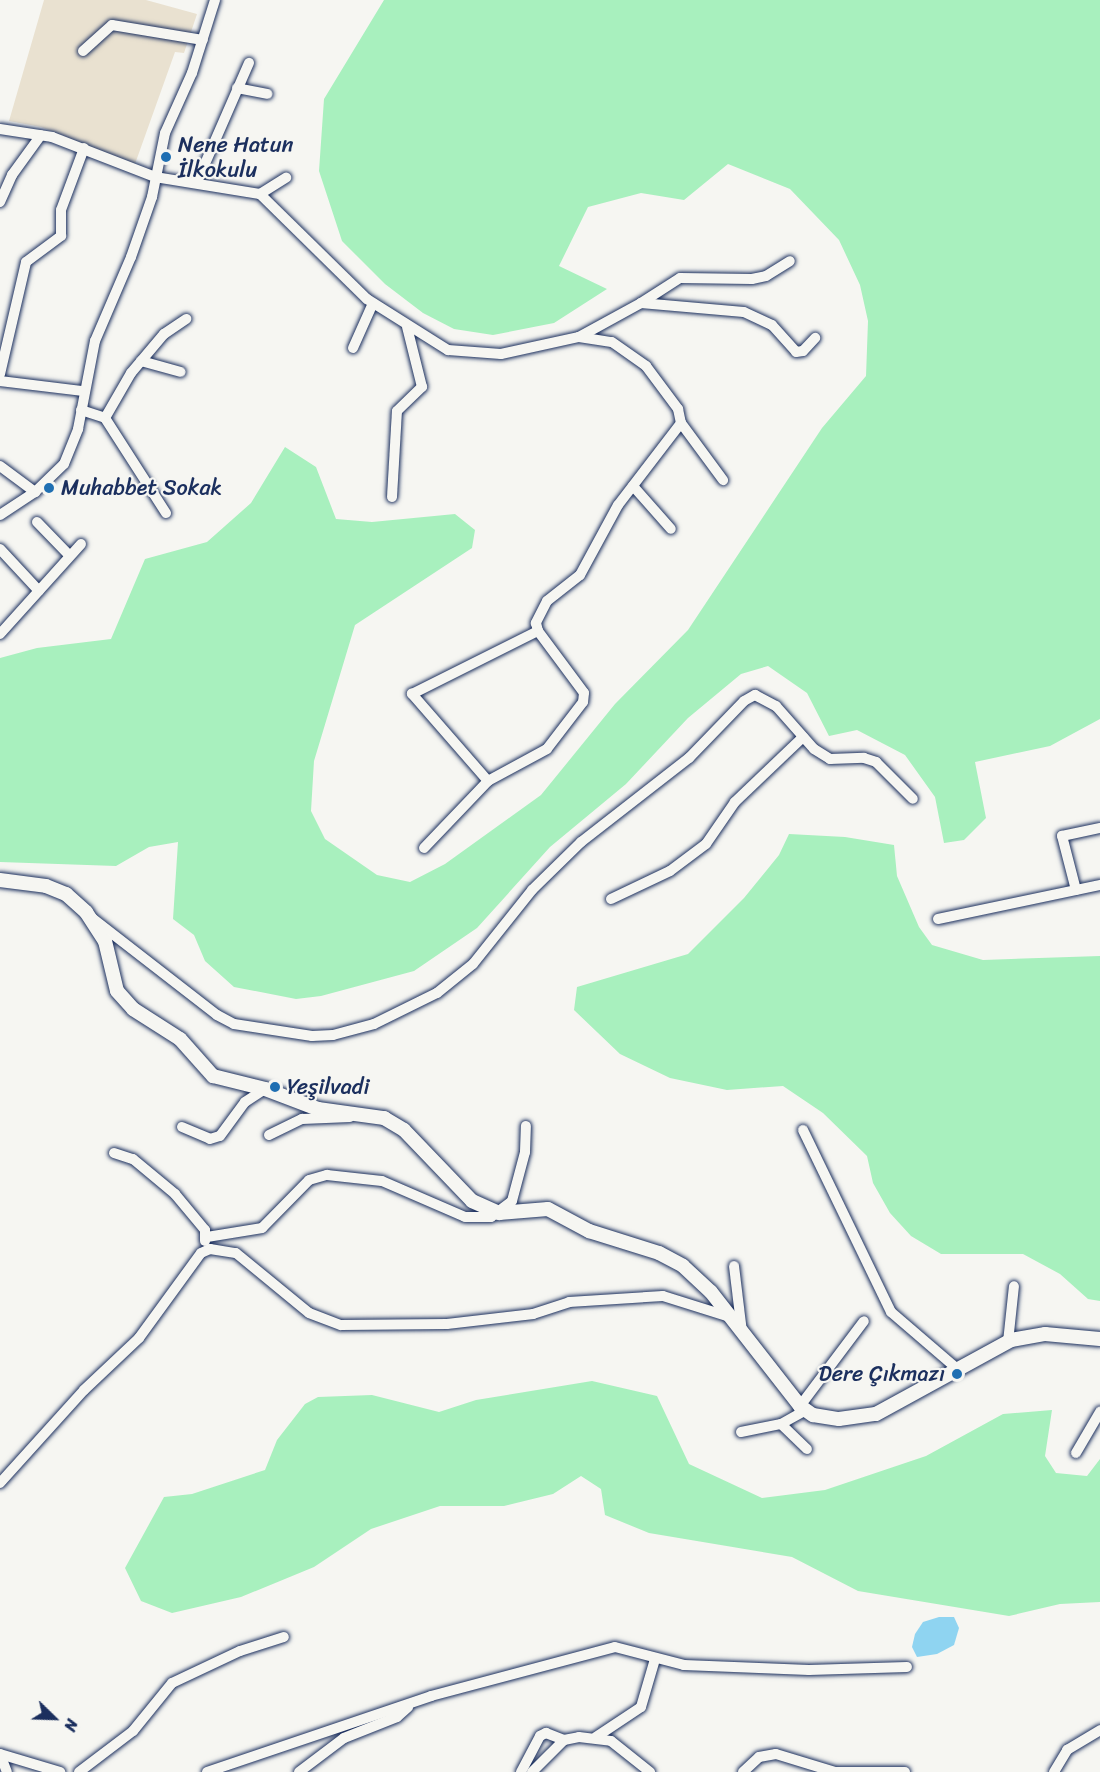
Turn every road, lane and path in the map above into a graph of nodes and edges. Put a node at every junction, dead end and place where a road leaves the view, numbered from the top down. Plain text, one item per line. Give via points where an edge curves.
1 (215, 0) edge
2 (203, 40) junction
3 (83, 51) dead end
4 (249, 63) dead end
5 (237, 88) junction
6 (267, 94) dead end
7 (0, 129) edge
8 (41, 135) junction
9 (84, 148) junction
10 (155, 177) junction
11 (286, 178) dead end
12 (197, 182) junction
13 (260, 194) junction
14 (0, 202) edge
15 (790, 261) dead end
16 (373, 303) junction
17 (641, 303) junction
18 (186, 320) dead end
19 (406, 327) junction
20 (579, 337) junction
21 (815, 338) dead end
22 (353, 348) dead end
23 (141, 361) junction
24 (181, 372) dead end
25 (0, 374) edge
26 (0, 381) edge
27 (83, 391) junction
28 (81, 410) junction
29 (105, 418) junction
30 (681, 423) junction
31 (0, 466) edge
32 (723, 480) dead end
33 (633, 486) junction
34 (35, 492) junction
35 (392, 497) dead end
36 (166, 513) dead end
37 (0, 514) edge
38 (37, 522) dead end
39 (671, 529) dead end
40 (81, 544) dead end
41 (0, 549) edge
42 (70, 556) junction
43 (39, 591) junction
44 (3, 625) edge
45 (538, 631) junction
46 (803, 737) junction
47 (488, 781) junction
48 (913, 799) dead end
49 (1100, 828) edge
50 (424, 848) dead end
51 (0, 880) edge
52 (1100, 885) edge
53 (1076, 890) junction
54 (611, 899) dead end
55 (89, 916) junction
56 (938, 919) dead end
57 (265, 1089) junction
58 (363, 1114) junction
59 (526, 1126) dead end
60 (182, 1127) dead end
61 (803, 1130) dead end
62 (268, 1134) dead end
63 (114, 1153) dead end
64 (499, 1213) junction
65 (207, 1237) junction
66 (201, 1253) junction
67 (734, 1266) dead end
68 (1014, 1286) dead end
69 (730, 1317) junction
70 (864, 1321) dead end
71 (742, 1332) junction
72 (1100, 1339) edge
73 (1008, 1342) junction
74 (956, 1368) junction
75 (803, 1408) junction
76 (1100, 1412) edge
77 (782, 1424) junction
78 (741, 1432) dead end
79 (807, 1449) dead end
80 (1076, 1453) dead end
81 (0, 1484) edge
82 (284, 1637) dead end
83 (655, 1659) junction
84 (907, 1667) dead end
85 (413, 1702) junction
86 (1100, 1730) edge
87 (596, 1737) junction
88 (564, 1740) junction
89 (0, 1754) edge
90 (7, 1772) edge
91 (60, 1772) edge
92 (79, 1772) edge
93 (207, 1772) edge
94 (299, 1772) edge
95 (520, 1772) edge
96 (532, 1772) edge
97 (650, 1772) edge
98 (743, 1772) edge
99 (905, 1772) edge
100 (1054, 1772) edge

1 - 2 street
2 - 3 street via 112,25
2 - 10 street via 165,134
4 - 5 street
5 - 6 street
5 - 12 street
7 - 8 street
8 - 9 street
8 - 14 street via 12,175
9 - 10 street
9 - 25 street via 61,210 61,236 26,262
10 - 12 street
10 - 27 street via 131,256 95,341
11 - 13 street
12 - 13 street
13 - 16 street
15 - 17 street via 766,276 752,279 680,278
16 - 19 street
16 - 22 street
17 - 20 street
17 - 21 street via 744,312 772,326 796,352 803,351
18 - 23 street via 164,334
19 - 20 street via 448,350 474,355 501,354
19 - 35 street via 423,387 397,411
20 - 30 street via 612,342 646,366 678,409
23 - 24 street
23 - 29 street
26 - 27 street
27 - 28 street
28 - 29 street
28 - 34 street via 64,464
29 - 36 street
30 - 32 street
30 - 33 street
31 - 34 street
33 - 39 street
33 - 45 street via 580,574 547,601 536,622
34 - 37 street
38 - 42 street
40 - 42 street
41 - 43 street
42 - 43 street
43 - 44 street
45 - 47 street via 584,693 582,702 547,749
45 - 47 street via 412,694
46 - 48 street via 830,759 864,758 876,762
46 - 54 street via 735,802 706,844 670,871
46 - 55 street via 764,696 755,695 744,701 688,758 573,850 532,890 473,964 437,993 374,1024 333,1035 263,1030 225,1019
47 - 50 street
49 - 53 street via 1062,836
51 - 55 street via 46,886 66,894
52 - 53 street
53 - 56 street
55 - 57 street via 105,941 117,991 133,1009 180,1039 213,1076
57 - 58 street via 318,1109
57 - 60 street via 245,1102 220,1136 210,1139
58 - 62 street via 302,1119
58 - 64 street via 384,1118 404,1130 472,1201
59 - 64 street via 520,1179 512,1201
61 - 74 street via 891,1312
63 - 65 street via 133,1159 175,1194
64 - 65 street via 483,1220 465,1217 382,1181 327,1175 309,1180 262,1227
64 - 69 street via 548,1209 589,1230 659,1253 683,1266
65 - 66 street
66 - 69 street via 216,1249 236,1253 309,1313 341,1325 447,1324 533,1314 569,1302 663,1296
66 - 81 street via 139,1338 84,1390
67 - 71 street
68 - 73 street
69 - 71 street
70 - 75 street
71 - 75 street
72 - 73 street via 1045,1334
73 - 74 street
74 - 75 street via 876,1414 839,1419
75 - 77 street
76 - 80 street
77 - 78 street
77 - 79 street
82 - 92 street via 240,1651 172,1683 133,1731
83 - 84 street via 684,1665 809,1670
83 - 85 street via 615,1647
83 - 87 street via 642,1707
85 - 93 street
85 - 94 street via 397,1717 344,1738
86 - 100 street via 1067,1750
87 - 88 street
87 - 97 street via 611,1741
88 - 95 street via 546,1733 540,1736
88 - 96 street
89 - 90 street
89 - 91 street
98 - 99 street via 759,1756 776,1754 835,1772

